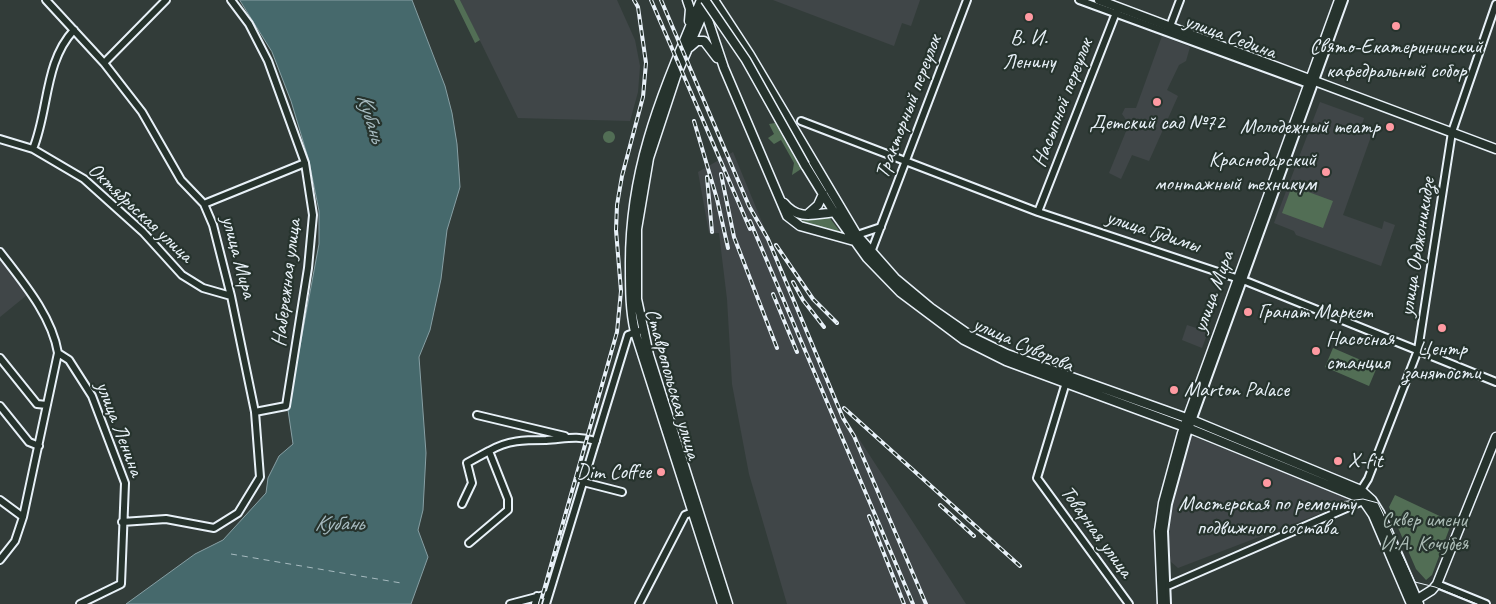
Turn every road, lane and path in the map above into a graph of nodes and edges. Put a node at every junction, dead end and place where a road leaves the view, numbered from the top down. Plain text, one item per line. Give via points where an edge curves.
1 (46, 0) edge
2 (231, 0) edge
3 (687, 0) edge
4 (701, 0) edge
5 (714, 0) edge
6 (967, 0) edge
7 (1079, 0) edge
8 (1099, 0) edge
9 (1180, 0) edge
10 (1339, 0) edge
11 (1344, 0) edge
12 (164, 1) edge
13 (706, 3) edge
14 (1496, 4) edge
15 (1117, 10) junction
16 (74, 30) junction
17 (1169, 30) junction
18 (686, 35) junction
19 (686, 53) junction
20 (104, 63) junction
21 (724, 68) junction
22 (1311, 82) junction
23 (801, 121) dead end
24 (1452, 132) junction
25 (0, 139) edge
26 (1496, 148) edge
27 (33, 149) junction
28 (906, 161) junction
29 (809, 163) junction
30 (305, 164) junction
31 (776, 191) junction
32 (823, 194) junction
33 (204, 204) junction
34 (838, 212) junction
35 (1038, 212) junction
36 (796, 214) junction
37 (807, 214) junction
38 (795, 224) junction
39 (881, 227) junction
40 (856, 238) junction
41 (0, 252) edge
42 (869, 255) junction
43 (1240, 279) junction
44 (231, 296) junction
45 (639, 331) junction
46 (1418, 350) junction
47 (58, 354) junction
48 (0, 358) edge
49 (1067, 380) junction
50 (1495, 382) edge
51 (47, 405) junction
52 (0, 406) edge
53 (255, 412) junction
54 (477, 415) dead end
55 (1188, 423) junction
56 (568, 436) junction
57 (1495, 441) edge
58 (596, 442) junction
59 (39, 446) junction
60 (489, 451) junction
61 (582, 482) junction
62 (1361, 490) junction
63 (622, 492) dead end
64 (0, 500) edge
65 (1363, 501) junction
66 (462, 504) dead end
67 (696, 511) junction
68 (23, 517) junction
69 (122, 522) junction
70 (469, 543) dead end
71 (0, 560) edge
72 (1437, 584) junction
73 (1163, 588) junction
74 (548, 594) junction
75 (537, 596) junction
76 (1413, 603) edge
77 (80, 604) edge
78 (510, 604) edge
79 (536, 604) edge
80 (546, 604) edge
81 (639, 604) edge
82 (722, 604) edge
83 (728, 604) edge
84 (1129, 604) edge
85 (1162, 604) edge
86 (1166, 604) edge
87 (1486, 604) edge

1 - 16 street, улица Мира
2 - 30 street, Набережная улица via 268,60
3 - 18 main road via 690,9
4 - 18 main road, Ставропольская улица
5 - 29 main road, улица Суворова via 750,55
6 - 28 street, Тракторный переулок
7 - 15 street, улица Седина
8 - 15 main road, улица Седина
9 - 17 street
10 - 22 main road, улица Мира
11 - 22 street, улица Мира
12 - 20 street
13 - 19 main road, Ставропольская улица
13 - 21 main road
13 - 29 main road, улица Суворова, bridge via 746,60
14 - 24 street, улица Орджоникидзе
15 - 17 main road, улица Седина
15 - 35 street, Насыпной переулок
16 - 20 street, улица Мира
16 - 27 street via 64,41 55,60
17 - 22 main road, улица Седина
18 - 45 main road, Ставропольская улица via 653,121 634,193 630,300
19 - 21 main road via 694,42 704,41
19 - 45 main road, Ставропольская улица via 654,139 639,209 636,283
20 - 33 street, улица Мира via 142,112 181,180
21 - 31 main road
22 - 24 main road, улица Седина
22 - 43 main road, улица Мира
23 - 28 street, улица Гудимы
24 - 26 main road
24 - 46 street, улица Орджоникидзе
25 - 27 street, Октябрьская улица
27 - 44 street, Октябрьская улица via 84,179 144,232 182,275 203,288
28 - 35 street, улица Гудимы
28 - 39 street, Тракторный переулок
29 - 32 main road, улица Суворова
29 - 34 main road, улица Суворова
30 - 33 street
30 - 53 street, Набережная улица via 313,215 286,406
31 - 36 main road
31 - 38 main road via 787,216
32 - 34 main road, улица Суворова
32 - 37 main road via 818,205
33 - 44 street, улица Мира via 213,225
34 - 37 main road
34 - 40 main road, улица Суворова
35 - 43 street, улица Гудимы
36 - 37 main road
36 - 38 main road
38 - 40 main road
39 - 40 street
39 - 42 street, Тракторный переулок
40 - 42 main road, улица Суворова
41 - 47 street via 44,315 55,338
42 - 49 main road, улица Суворова via 913,294 974,338
43 - 46 street, улица Гудимы
43 - 55 main road, улица Мира
44 - 53 street, улица Мира
45 - 58 street via 628,335
45 - 67 main road, Ставропольская улица
46 - 50 street, улица Гудимы
46 - 62 street, улица Орджоникидзе
47 - 51 street
47 - 69 street, улица Ленина via 69,360 92,396 125,483
48 - 51 street via 37,404
49 - 55 main road, улица Суворова
49 - 84 street, Товарная улица via 1037,478
51 - 59 street
52 - 59 street via 29,442
53 - 69 street, улица Мира via 260,477 238,513 214,528 166,519
54 - 56 street
55 - 62 main road, улица Суворова
55 - 65 main road, улица Суворова
55 - 73 main road, улица Мира via 1163,503 1159,531
56 - 58 street
56 - 60 street via 503,443
57 - 72 main road
58 - 61 street
59 - 68 street
60 - 66 street via 467,463 472,483
60 - 70 street via 508,499 508,510
61 - 63 street
61 - 74 street
62 - 76 main road, улица Суворова via 1380,513
64 - 68 street
65 - 73 street
65 - 76 main road via 1373,515
67 - 81 street via 685,515
67 - 82 main road, Ставропольская улица
67 - 83 main road, Ставропольская улица
68 - 71 street via 15,541
69 - 77 street, улица Ленина via 121,584
72 - 76 main road
72 - 87 street
73 - 85 main road, улица Мира
73 - 86 street, улица Мира
74 - 75 street
74 - 80 street
75 - 78 street
75 - 79 street

